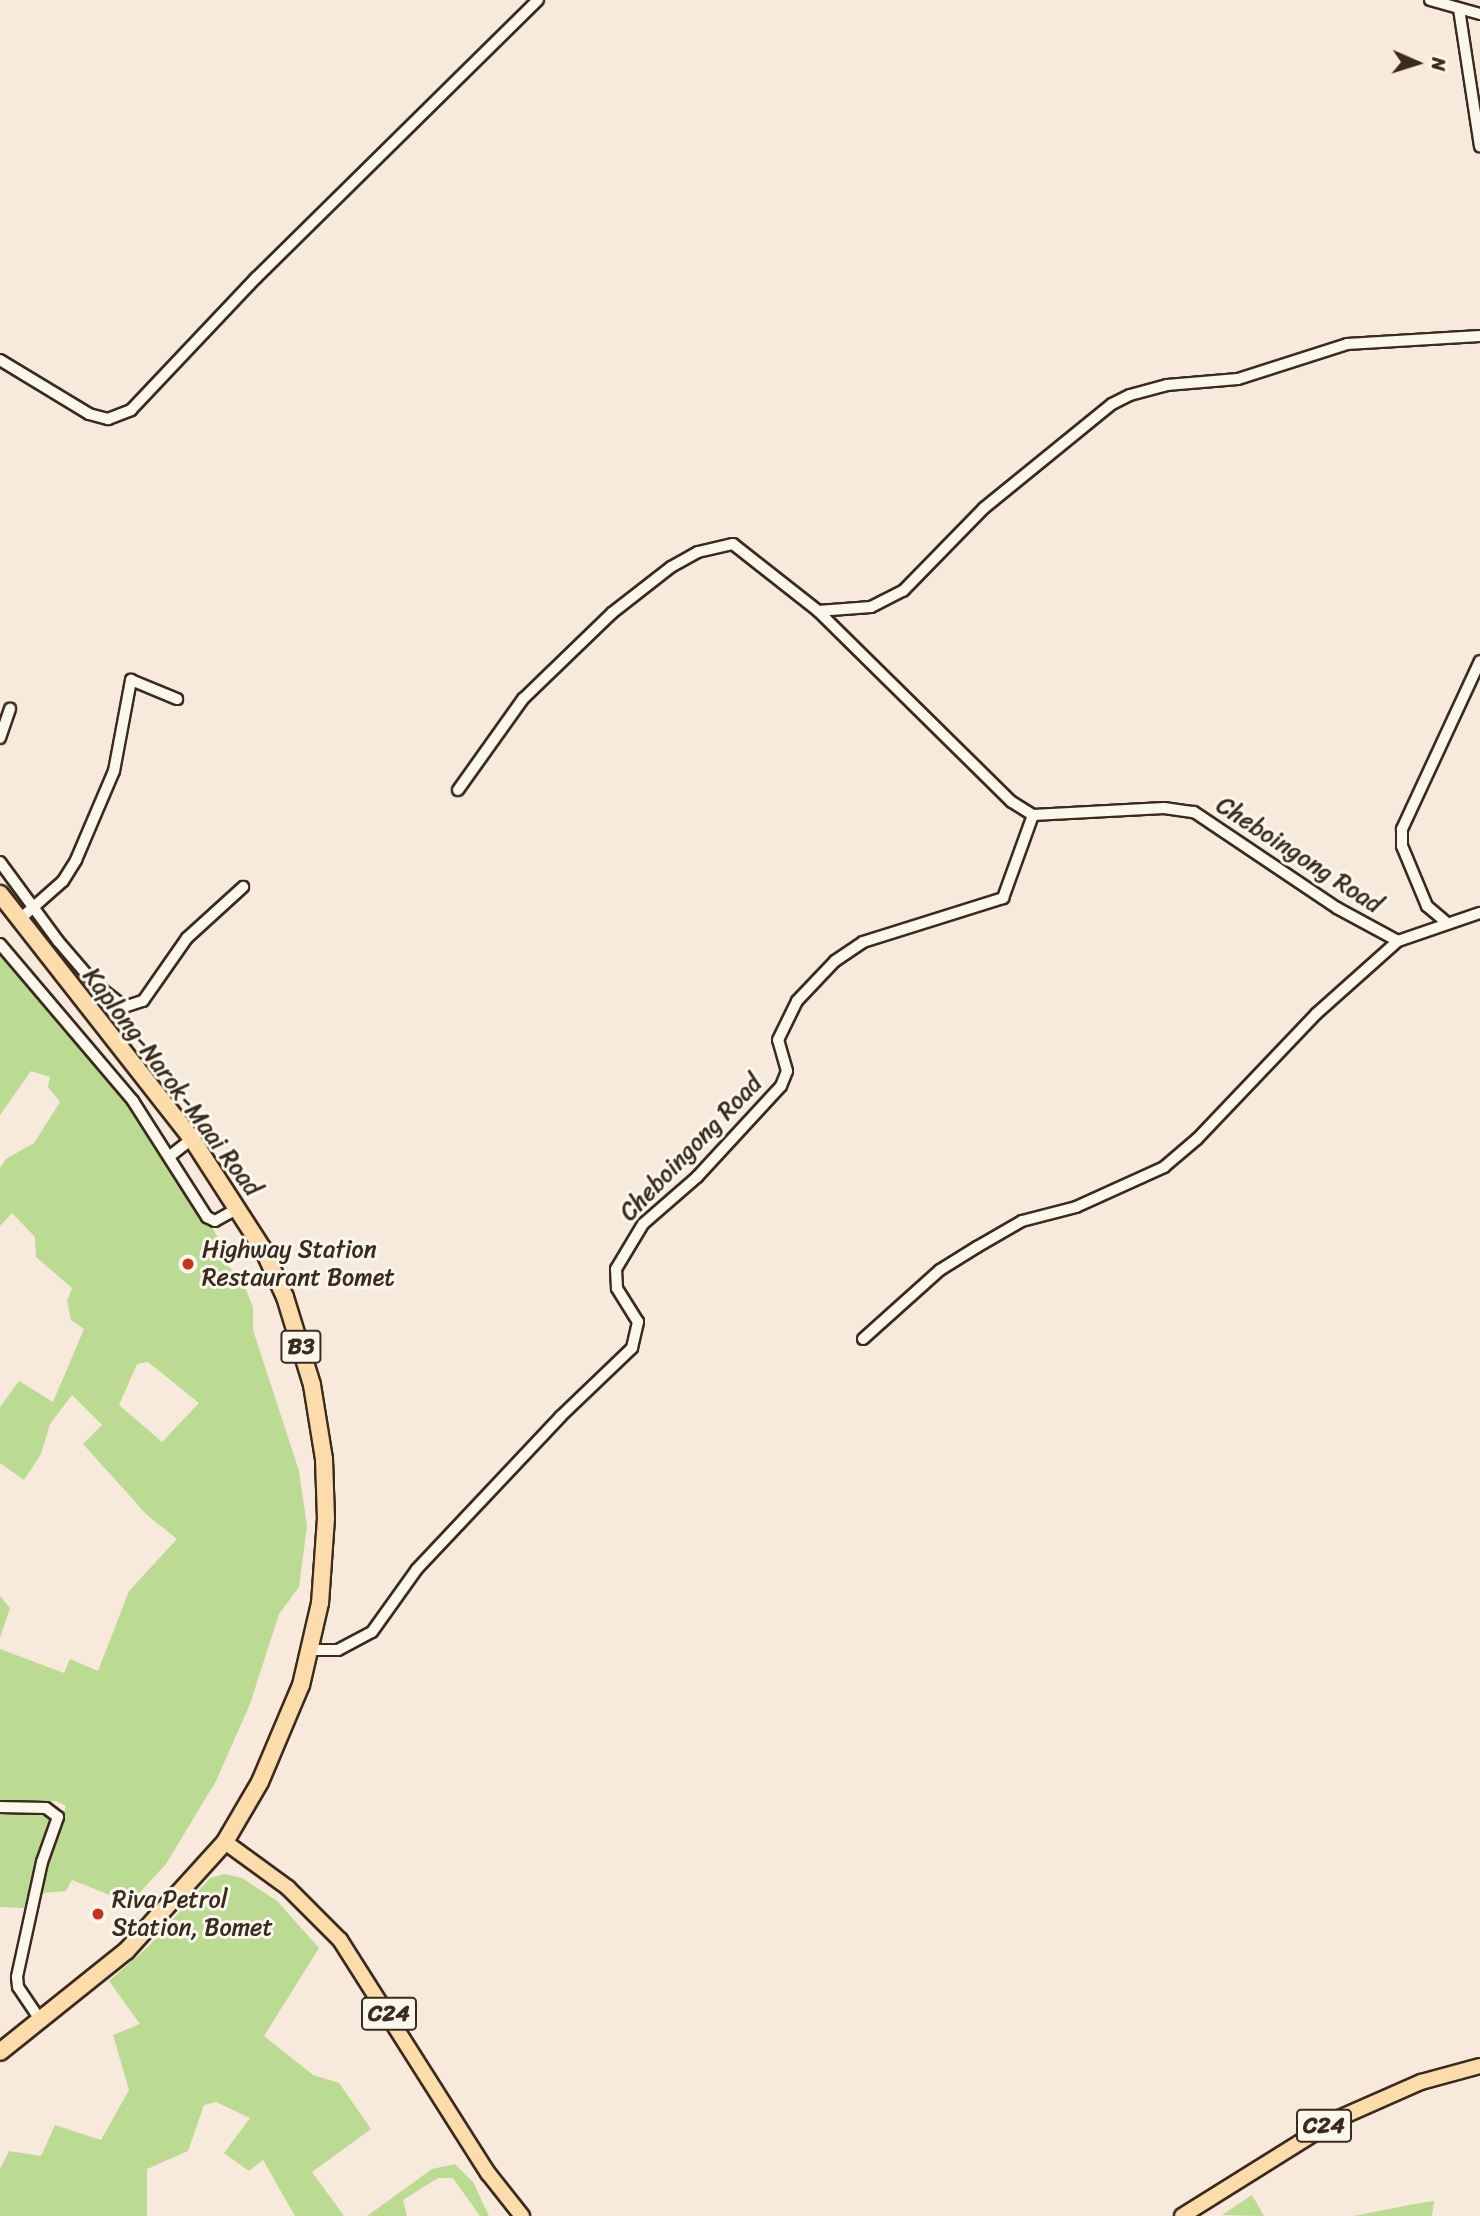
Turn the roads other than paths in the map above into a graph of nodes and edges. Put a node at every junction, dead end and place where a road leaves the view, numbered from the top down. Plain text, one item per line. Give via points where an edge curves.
1 (538, 0) edge
2 (1430, 0) edge
3 (1460, 9) junction
4 (1480, 14) edge
5 (1480, 146) edge
6 (1480, 336) edge
7 (0, 360) edge
8 (818, 611) junction
9 (1480, 662) edge
10 (177, 699) dead end
11 (10, 709) dead end
12 (0, 738) edge
13 (458, 790) dead end
14 (1033, 816) junction
15 (0, 862) edge
16 (243, 887) dead end
17 (0, 894) edge
18 (33, 906) junction
19 (1480, 913) edge
20 (20, 919) junction
21 (1446, 922) junction
22 (1398, 941) junction
23 (0, 944) edge
24 (192, 1139) junction
25 (170, 1156) junction
26 (238, 1208) junction
27 (863, 1339) dead end
28 (312, 1650) junction
29 (0, 1807) edge
30 (225, 1842) junction
31 (41, 2021) junction
32 (0, 2052) edge
33 (1480, 2066) edge
34 (522, 2216) edge
35 (1182, 2216) edge

1 - 7 street via 256,278 131,410 108,419 89,414
2 - 3 street
3 - 4 street
3 - 5 street
6 - 8 street via 1348,344 1238,379 1167,385 1130,395 1112,404 984,508 903,591 871,607
8 - 13 street via 739,546 726,544 698,552 629,598 531,691
8 - 14 street via 1012,802
9 - 21 street via 1402,829 1402,846 1427,906
10 - 18 street via 131,680 108,789 63,881
11 - 12 street
14 - 22 street, Cheboingong Road via 1164,808 1194,812 1337,908
14 - 28 street, Cheboingong Road via 1003,898 863,942 835,961 797,1001 778,1040 787,1071 781,1086 697,1177 643,1224 615,1269 617,1288 638,1322 632,1348 559,1417 417,1569 372,1632 338,1650
15 - 18 street
16 - 18 street via 187,938 142,1001 124,1007 95,984
17 - 20 highway, Kaplong-Narok-Maai Road / B3
18 - 20 street
19 - 21 street, Cheboingong Road
20 - 24 highway, Kaplong-Narok-Maai Road / B3
21 - 22 street, Cheboingong Road
22 - 27 street via 1316,1014 1171,1161 1076,1207 1022,1221 977,1247 940,1270
23 - 25 street via 117,1080
24 - 25 street
24 - 26 highway, Kaplong-Narok-Maai Road / B3
25 - 26 street via 211,1221
26 - 28 highway, Kaplong-Narok-Maai Road / B3 via 285,1297 318,1418 326,1518
28 - 30 highway, Kaplong-Narok-Maai Road / B3 via 288,1725
29 - 31 street via 46,1808 58,1817 42,1862 17,1977 22,1994
30 - 31 highway, Kaplong-Narok-Maai Road / B3 via 126,1951
30 - 34 main road, C24 via 288,1888 340,1940 488,2173
31 - 32 highway, Kaplong-Narok-Maai Road
33 - 35 main road, C24 via 1422,2082 1337,2119

